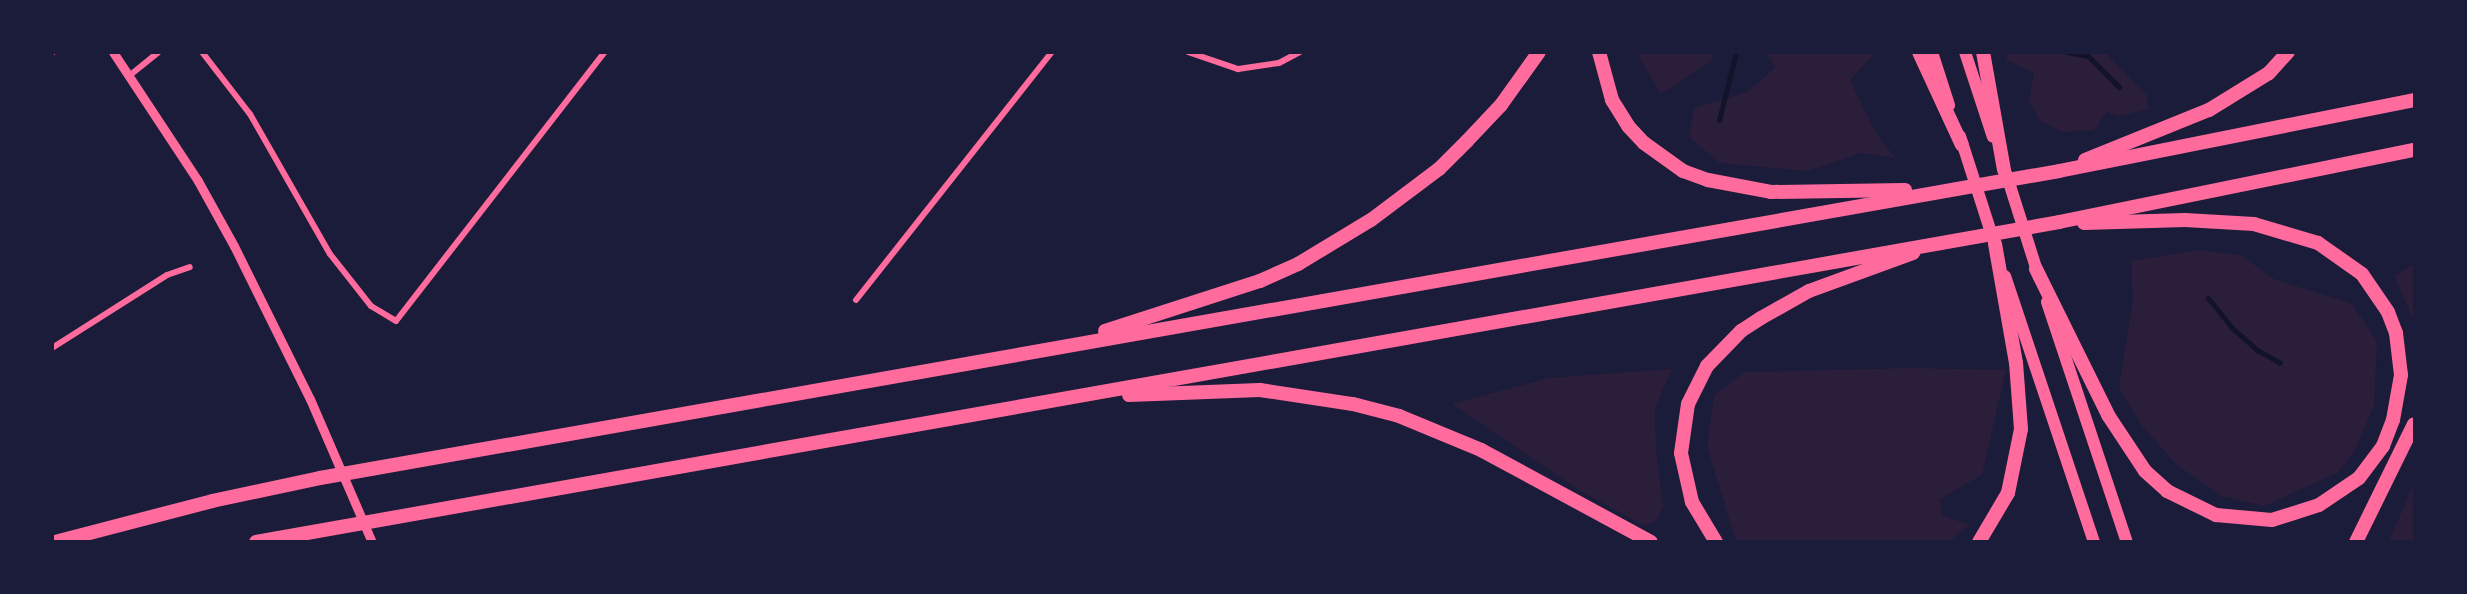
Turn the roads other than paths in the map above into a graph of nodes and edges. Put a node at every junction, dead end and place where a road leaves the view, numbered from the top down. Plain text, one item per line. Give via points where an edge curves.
1 (113, 52) edge
2 (159, 52) edge
3 (202, 52) edge
4 (605, 52) edge
5 (1052, 52) edge
6 (1188, 52) edge
7 (1300, 52) edge
8 (1539, 52) edge
9 (1599, 52) edge
10 (1919, 52) edge
11 (1932, 52) edge
12 (1965, 52) edge
13 (1983, 52) edge
14 (2288, 52) edge
15 (129, 76) junction
16 (2415, 100) edge
17 (1962, 145) junction
18 (2415, 150) edge
19 (2004, 170) junction
20 (2059, 171) junction
21 (1929, 191) junction
22 (2076, 221) junction
23 (1945, 241) junction
24 (1995, 244) junction
25 (190, 267) dead end
26 (2036, 269) junction
27 (856, 300) dead end
28 (52, 348) edge
29 (1044, 350) junction
30 (1076, 397) junction
31 (2415, 424) edge
32 (55, 542) edge
33 (256, 542) edge
34 (372, 542) edge
35 (1652, 542) edge
36 (1716, 542) edge
37 (1979, 542) edge
38 (2094, 542) edge
39 (2127, 542) edge
40 (2356, 542) edge

1 - 15 street
2 - 15 street
3 - 4 street via 250,114 330,254 371,306 396,321
5 - 27 street
6 - 7 street via 1238,69 1279,63
8 - 29 highway via 1501,105 1439,169 1336,243 1221,297
9 - 21 highway via 1612,100 1628,126 1644,144 1683,171 1771,192
10 - 17 highway
11 - 17 main road
12 - 19 main road
13 - 19 highway
14 - 20 highway via 2269,73 2209,110
15 - 34 street via 198,181 310,399
16 - 20 highway
17 - 24 main road
18 - 22 highway
19 - 26 main road
20 - 21 highway
21 - 29 highway
22 - 23 highway
22 - 26 highway via 2254,224 2318,243 2343,258 2362,274 2382,303 2396,333 2400,354 2400,395 2372,464 2359,478 2319,505 2272,520 2216,515 2190,505 2145,471 2128,446 2108,415
23 - 30 highway
23 - 36 highway via 1809,291 1742,331 1707,366 1688,404 1681,453 1692,502
24 - 37 highway via 2016,363 2021,429 2008,493
24 - 38 main road
25 - 28 street via 167,275
26 - 39 main road
29 - 32 highway via 320,478
30 - 33 highway
30 - 35 highway via 1260,390 1353,404 1440,430
31 - 40 highway

